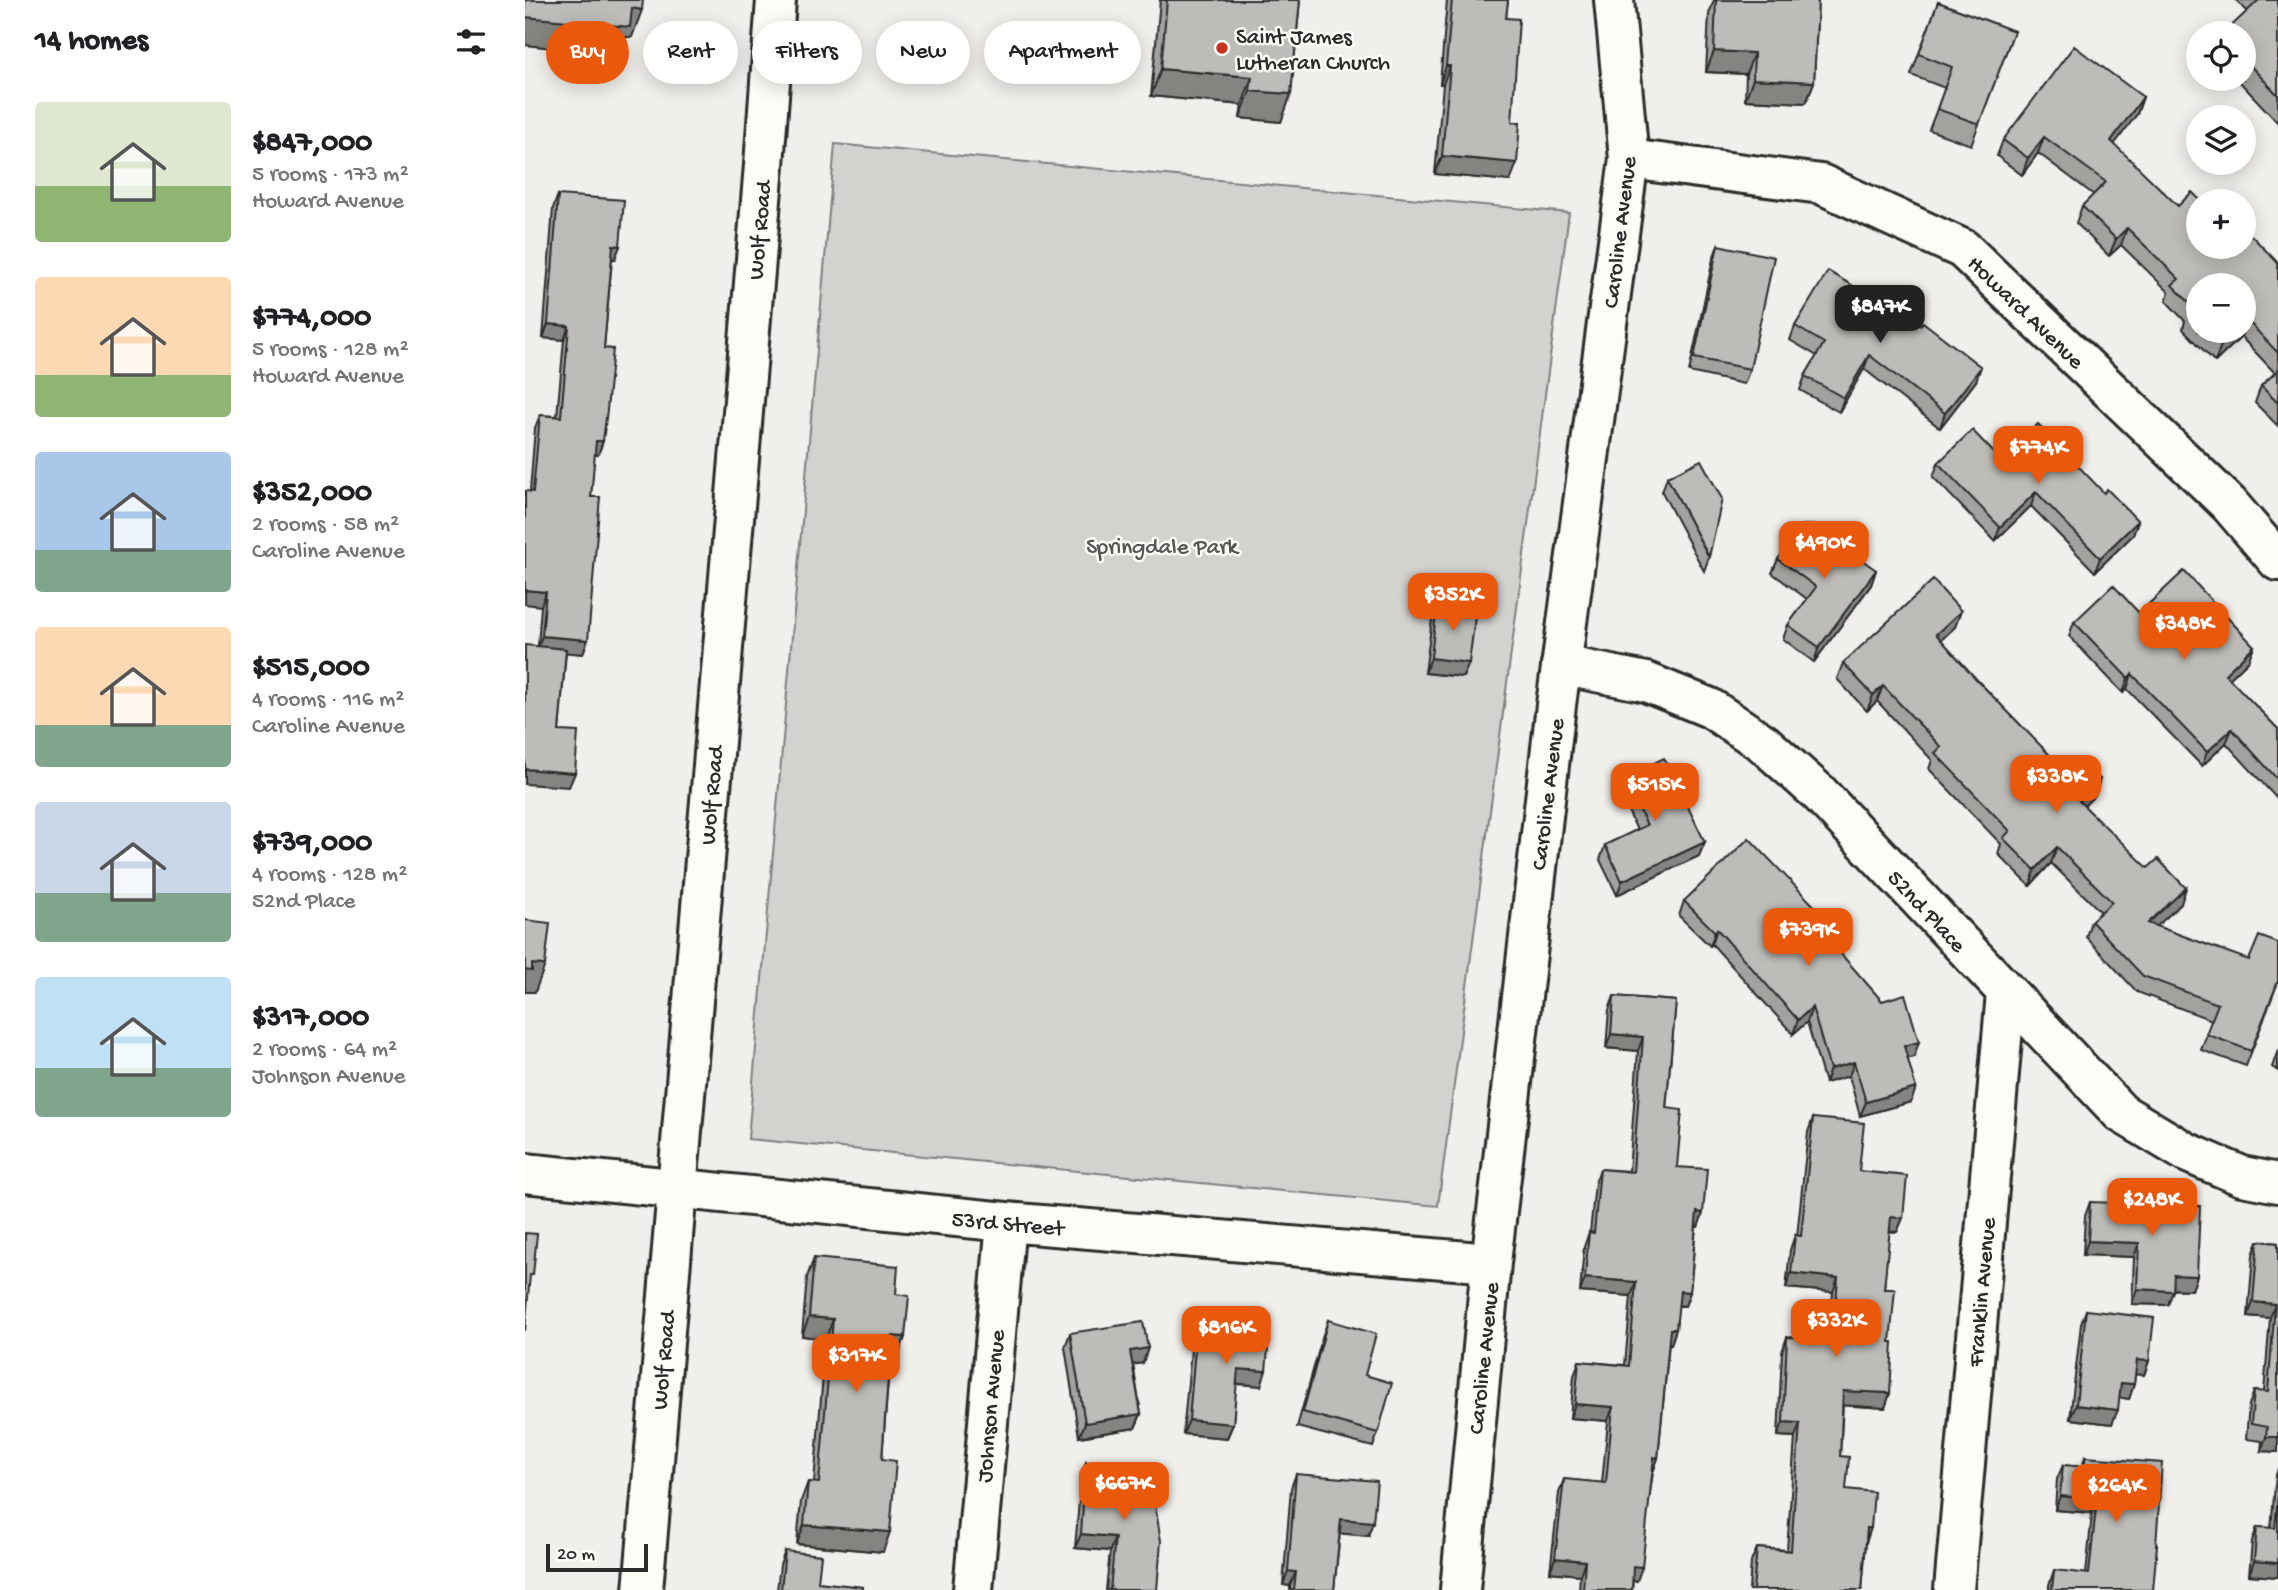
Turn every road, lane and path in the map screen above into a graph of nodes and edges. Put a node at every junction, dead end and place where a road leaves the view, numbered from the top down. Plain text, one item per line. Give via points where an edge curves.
1 (776, 0) edge
2 (1614, 0) edge
3 (1629, 159) junction
4 (2278, 561) edge
5 (1561, 665) junction
6 (2006, 993) junction
7 (525, 1173) edge
8 (2278, 1183) edge
9 (677, 1189) junction
10 (1006, 1222) junction
11 (1491, 1263) junction
12 (643, 1590) edge
13 (973, 1590) edge
14 (1460, 1590) edge
15 (1954, 1590) edge

1 - 9 street, Wolf Road
2 - 3 street, Caroline Avenue
3 - 4 street, Howard Avenue via 1821,184 1963,249 2229,504
3 - 5 street, Caroline Avenue
5 - 6 street, 52nd Place via 1646,681 1710,708 1763,743 1819,793
5 - 11 street, Caroline Avenue
6 - 8 street, 52nd Place via 2121,1113 2186,1152 2242,1176
6 - 15 street, Franklin Avenue
7 - 9 street, 53rd Street
9 - 10 street, 53rd Street
9 - 12 street, Wolf Road
10 - 11 street, 53rd Street
10 - 13 street, Johnson Avenue
11 - 14 street, Caroline Avenue

